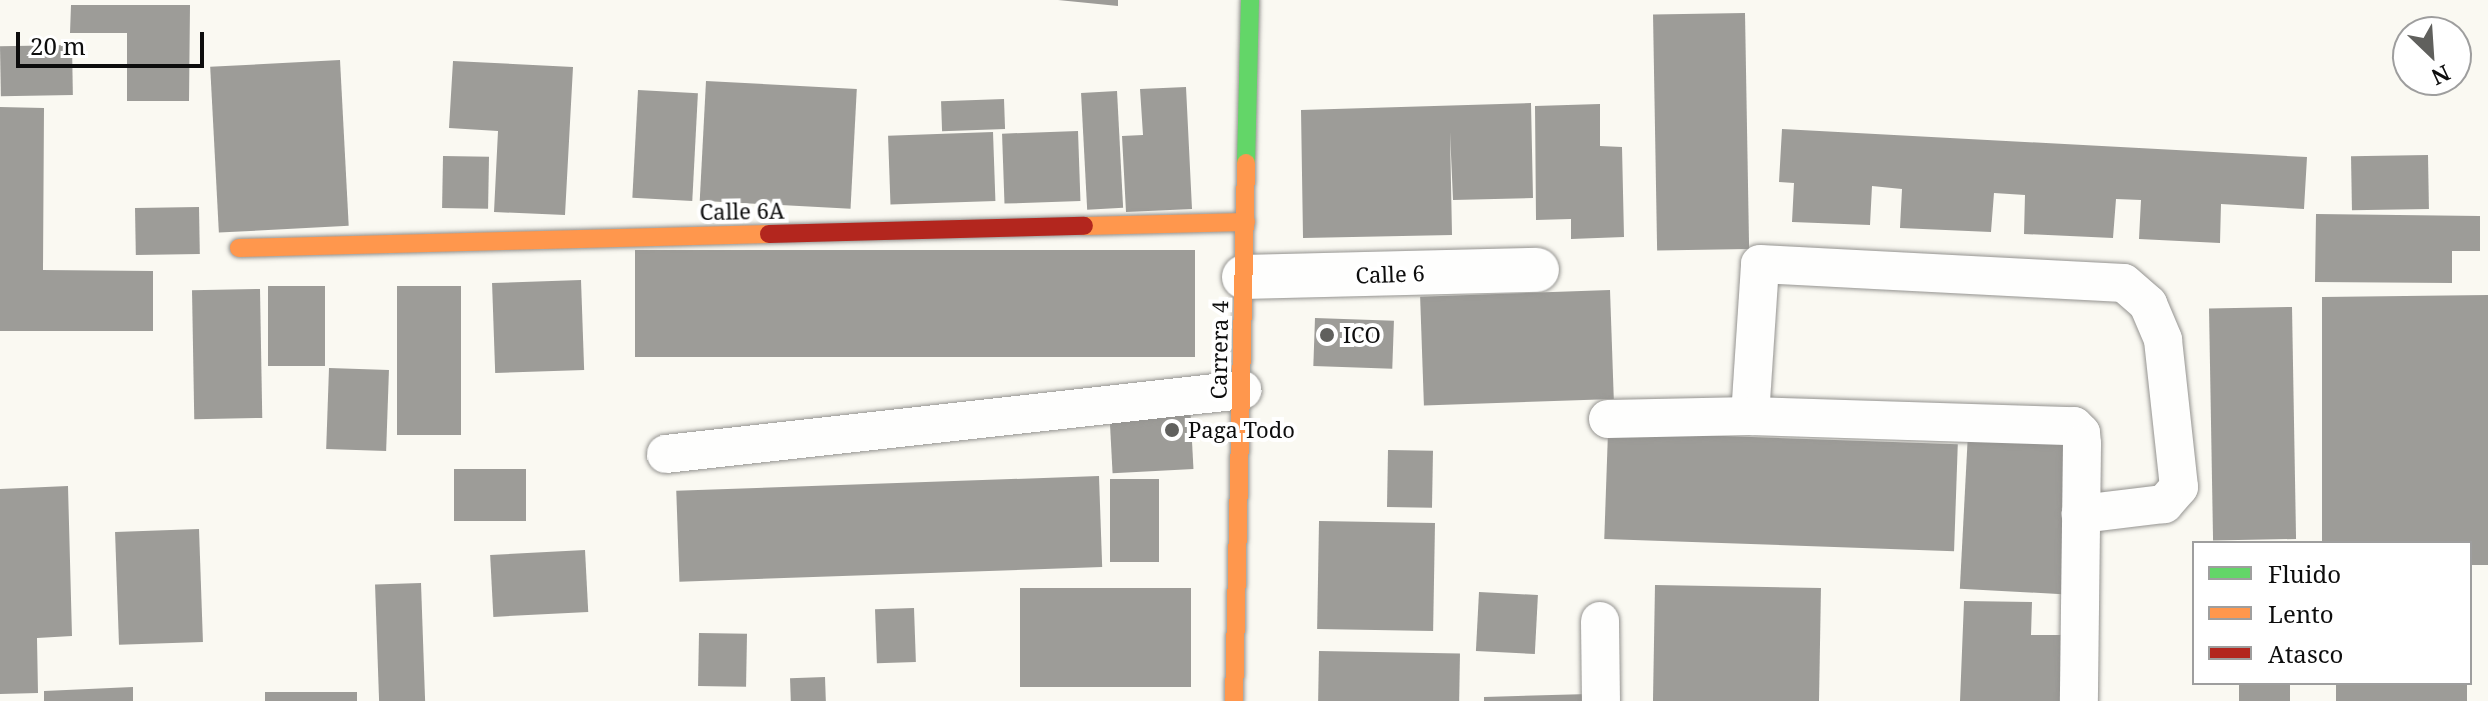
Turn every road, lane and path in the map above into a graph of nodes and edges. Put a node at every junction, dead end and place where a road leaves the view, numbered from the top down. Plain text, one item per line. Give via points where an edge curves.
1 (1250, 0) edge
2 (1246, 222) junction
3 (239, 248) dead end
4 (1537, 270) dead end
5 (1244, 277) junction
6 (1242, 390) junction
7 (1750, 416) junction
8 (1608, 419) dead end
9 (666, 454) dead end
10 (2081, 514) junction
11 (1600, 621) dead end
12 (1234, 701) edge
13 (1601, 701) edge
14 (2079, 701) edge

1 - 2 street, Carrera 4
2 - 3 street, Calle 6A
2 - 5 street, Carrera 4
4 - 5 street, Calle 6
5 - 6 street, Carrera 4
6 - 9 lane
6 - 12 street, Carrera 4
7 - 8 lane
7 - 10 lane via 2074,426 2081,433
7 - 10 lane via 1760,264 2124,283 2148,304 2163,340 2179,487 2164,504
10 - 14 lane
11 - 13 lane

